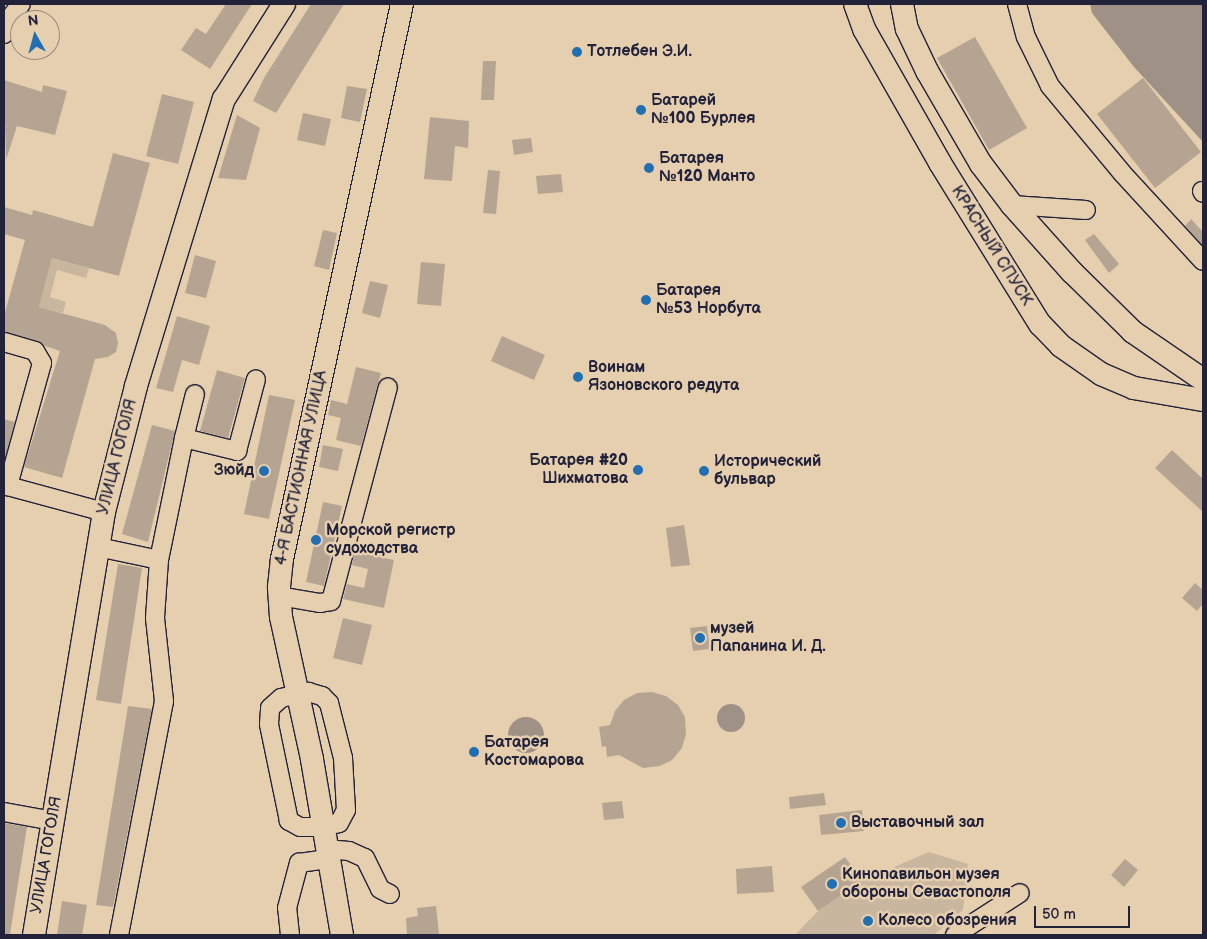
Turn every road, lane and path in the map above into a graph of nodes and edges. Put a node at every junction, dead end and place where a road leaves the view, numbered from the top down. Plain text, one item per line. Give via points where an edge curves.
1 (22, 4) edge
2 (284, 4) edge
3 (402, 4) edge
4 (855, 4) edge
5 (902, 4) edge
6 (1017, 4) edge
7 (4, 34) edge
8 (1012, 205) junction
9 (1086, 210) dead end
10 (1203, 261) edge
11 (4, 342) edge
12 (256, 379) dead end
13 (1203, 380) edge
14 (388, 387) dead end
15 (195, 394) dead end
16 (1203, 400) edge
17 (184, 438) junction
18 (6, 486) edge
19 (104, 512) junction
20 (98, 547) junction
21 (159, 560) junction
22 (279, 596) junction
23 (298, 694) junction
24 (4, 812) edge
25 (45, 820) junction
26 (323, 827) junction
27 (328, 854) junction
28 (1020, 893) dead end
29 (390, 894) dead end
30 (976, 928) edge
31 (34, 935) edge
32 (119, 935) edge
33 (290, 935) edge
34 (342, 935) edge
35 (955, 935) edge

1 - 7 street via 8,21
2 - 19 main road, УЛИЦА ГОГОЛЯ via 224,99 136,386
3 - 22 main road, 4-Я БАСТИОННАЯ УЛИЦА via 282,559
4 - 16 main road, КРАСНЫЙ СПУСК via 864,29 940,163 1040,324 1061,346 1100,374 1134,388
5 - 8 main road via 907,29 927,71 981,164
6 - 10 street via 1026,37 1050,86 1123,174
8 - 9 street
8 - 13 main road via 1132,332
11 - 18 street via 35,351 42,363
12 - 17 street via 237,451
14 - 22 street via 332,601 320,603
15 - 17 street
17 - 21 street
18 - 19 street
19 - 20 main road, УЛИЦА ГОГОЛЯ
20 - 21 street
20 - 25 main road, УЛИЦА ГОГОЛЯ
21 - 32 street via 155,618 164,701
22 - 23 main road, 4-Я БАСТИОННАЯ УЛИЦА
23 - 26 main road, 4-Я БАСТИОННАЯ УЛИЦА
23 - 26 street via 322,696 329,703 337,726 346,810 340,823
23 - 26 street via 281,698 270,708 269,724 276,764 289,820 300,827
24 - 25 street
25 - 31 main road, УЛИЦА ГОГОЛЯ
26 - 27 main road, 4-Я БАСТИОННАЯ УЛИЦА
27 - 29 street via 349,851 364,858 380,889
27 - 33 street via 299,863 286,908
27 - 34 main road, 4-Я БАСТИОННАЯ УЛИЦА
28 - 30 street
30 - 35 street

